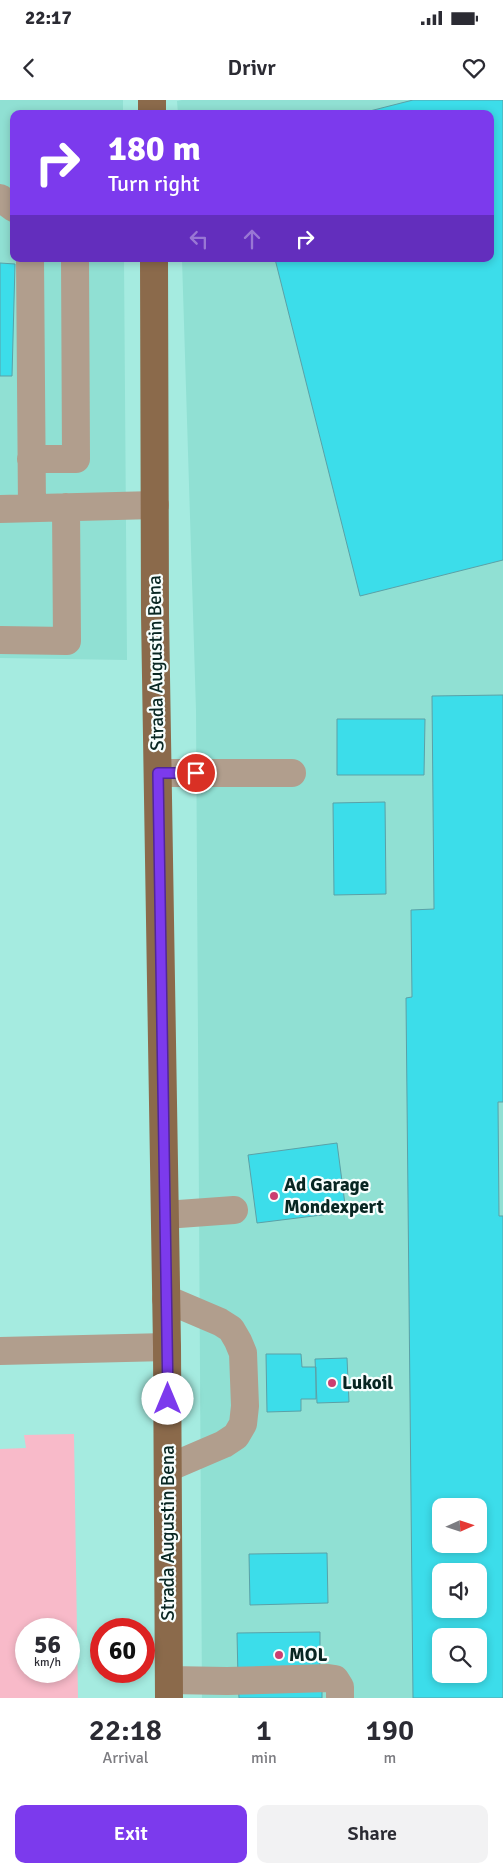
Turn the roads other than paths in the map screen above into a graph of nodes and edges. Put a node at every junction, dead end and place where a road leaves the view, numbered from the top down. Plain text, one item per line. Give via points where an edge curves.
1 (30, 262) edge
2 (75, 262) edge
3 (154, 262) edge
4 (31, 459) junction
5 (155, 505) junction
6 (66, 507) junction
7 (32, 508) junction
8 (0, 509) edge
9 (0, 640) edge
10 (158, 773) junction
11 (292, 774) dead end
12 (234, 1210) dead end
13 (165, 1215) junction
14 (166, 1300) junction
15 (167, 1347) junction
16 (0, 1351) edge
17 (168, 1468) junction
18 (169, 1689) edge
19 (230, 1689) edge
20 (340, 1698) edge

1 - 4 lane
2 - 4 lane via 76,459
3 - 5 main road, Strada Augustin Bena
4 - 7 lane
5 - 6 lane
5 - 10 main road, Strada Augustin Bena
6 - 7 lane
6 - 9 lane via 67,641
7 - 8 lane
10 - 11 lane
10 - 13 main road, Strada Augustin Bena
12 - 13 lane
13 - 14 main road, Strada Augustin Bena
14 - 15 main road, Strada Augustin Bena
14 - 17 lane via 230,1329 242,1353 245,1406 244,1424 236,1436
15 - 16 lane
15 - 17 main road, Strada Augustin Bena
17 - 18 main road, Strada Augustin Bena
18 - 19 lane
19 - 20 lane via 328,1678 335,1679 340,1687

